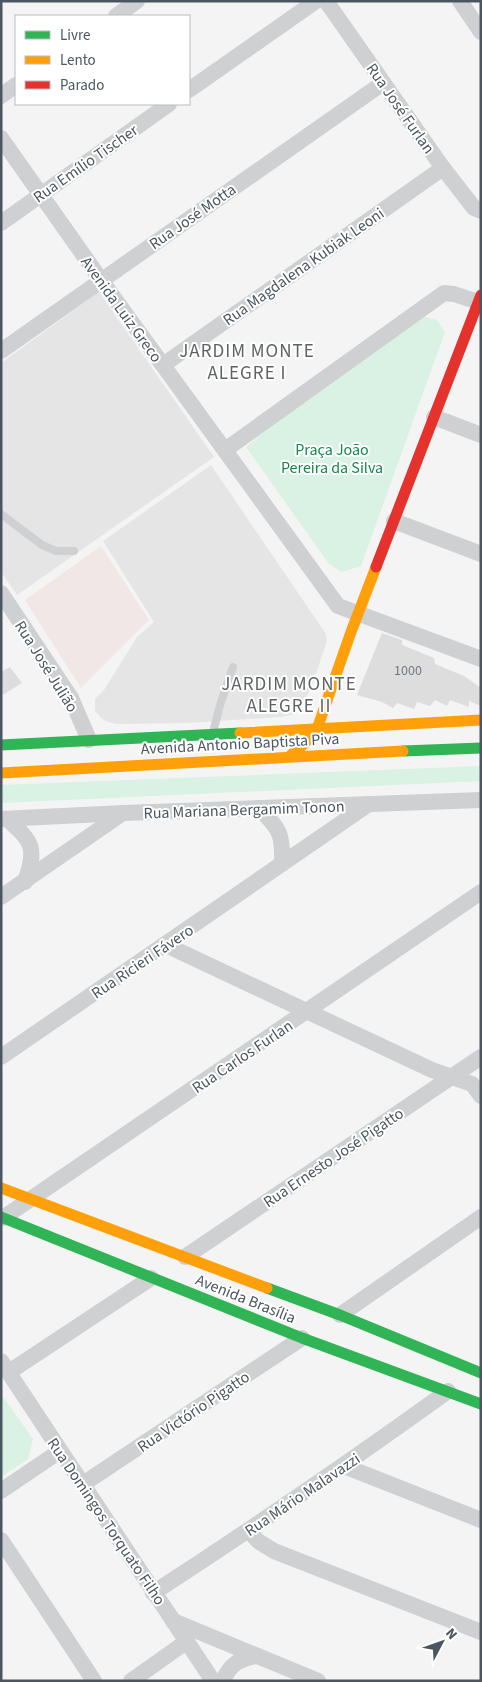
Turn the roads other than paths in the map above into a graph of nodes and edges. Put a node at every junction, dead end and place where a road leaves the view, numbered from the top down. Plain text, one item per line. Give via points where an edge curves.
1 (137, 1) edge
2 (316, 1) edge
3 (326, 1) edge
4 (460, 1) edge
5 (117, 15) edge
6 (481, 32) edge
7 (383, 83) junction
8 (15, 87) edge
9 (190, 89) edge
10 (1, 96) edge
11 (168, 105) edge
12 (1, 138) edge
13 (443, 168) junction
14 (40, 194) junction
15 (481, 211) edge
16 (1, 223) edge
17 (101, 280) junction
18 (479, 299) edge
19 (476, 324) edge
20 (1, 351) edge
21 (163, 365) junction
22 (434, 417) junction
23 (481, 435) edge
24 (225, 450) junction
25 (1, 514) edge
26 (394, 521) junction
27 (74, 550) dead end
28 (481, 554) edge
29 (1, 593) edge
30 (359, 613) junction
31 (481, 659) edge
32 (234, 667) dead end
33 (481, 720) edge
34 (317, 729) junction
35 (212, 734) junction
36 (89, 740) junction
37 (191, 743) junction
38 (1, 744) edge
39 (481, 748) edge
40 (328, 754) junction
41 (290, 756) junction
42 (187, 762) junction
43 (1, 772) edge
44 (481, 800) edge
45 (370, 804) junction
46 (259, 808) junction
47 (124, 812) junction
48 (4, 819) edge
49 (282, 864) junction
50 (25, 882) junction
51 (481, 892) edge
52 (1, 897) edge
53 (166, 945) junction
54 (308, 1011) junction
55 (1, 1057) edge
56 (481, 1057) edge
57 (452, 1077) junction
58 (481, 1096) edge
59 (1, 1188) edge
60 (29, 1199) junction
61 (2, 1217) edge
62 (481, 1217) edge
63 (185, 1257) junction
64 (151, 1278) junction
65 (340, 1315) junction
66 (302, 1338) junction
67 (5, 1367) edge
68 (478, 1368) edge
69 (448, 1391) junction
70 (481, 1404) edge
71 (60, 1451) junction
72 (344, 1466) junction
73 (83, 1484) junction
74 (1, 1490) edge
75 (481, 1520) edge
76 (248, 1531) junction
77 (1, 1540) edge
78 (153, 1592) junction
79 (173, 1621) junction
80 (481, 1632) edge
81 (186, 1642) junction
82 (256, 1656) junction
83 (94, 1681) edge
84 (131, 1681) edge
85 (212, 1681) edge
86 (224, 1681) edge
87 (318, 1681) edge

1 - 5 street
2 - 9 street
3 - 7 street, Rua José Furlan
4 - 6 street
7 - 13 street, Rua José Furlan
7 - 17 street, Rua José Motta
8 - 10 street
11 - 14 street, Rua Emílio Tischer
12 - 14 street, Avenida Luiz Greco
13 - 15 street, Rua José Furlan via 474,208
13 - 21 street, Rua Magdalena Kubiak Leoni
14 - 16 street, Rua Emílio Tischer
14 - 17 street, Avenida Luiz Greco
17 - 20 street, Rua José Motta
17 - 21 street, Avenida Luiz Greco
18 - 19 main road
18 - 24 street via 444,293
19 - 22 main road
21 - 24 street, Avenida Luiz Greco
22 - 23 street
22 - 26 main road
24 - 30 street, Avenida Luiz Greco via 338,606
25 - 27 lane via 42,545 56,551
26 - 28 street
26 - 30 main road
29 - 36 street, Rua José Julião via 71,698
30 - 31 street, Avenida Luiz Greco
30 - 34 main road
32 - 35 lane
33 - 34 main road, Avenida Antonio Baptista Piva
34 - 35 main road, Avenida Antonio Baptista Piva
34 - 40 main road
34 - 41 main road
35 - 37 main road, Avenida Antonio Baptista Piva
36 - 37 main road, Avenida Antonio Baptista Piva
36 - 38 main road, Avenida Antonio Baptista Piva
37 - 42 main road
39 - 40 main road, Avenida Antonio Baptista Piva
40 - 41 main road, Avenida Antonio Baptista Piva
41 - 42 main road, Avenida Antonio Baptista Piva
42 - 43 main road, Avenida Antonio Baptista Piva
44 - 45 street, Rua Mariana Bergamim Tonon
45 - 46 street, Rua Mariana Bergamim Tonon
45 - 49 street, Rua Ricieri Fávero
46 - 47 street, Rua Mariana Bergamim Tonon
46 - 49 street via 275,824 283,842
47 - 48 street, Rua Mariana Bergamim Tonon
47 - 50 street
48 - 50 street, Rua Mariana Bergamim Tonon via 24,834 31,846 32,863
49 - 53 street, Rua Ricieri Fávero
50 - 52 street
51 - 54 street, Rua Carlos Furlan
53 - 54 street
53 - 55 street, Rua Ricieri Fávero
54 - 57 street
54 - 60 street, Rua Carlos Furlan
56 - 57 street, Rua Ernesto José Pigatto
57 - 58 street via 472,1084
57 - 63 street, Rua Ernesto José Pigatto
59 - 60 main road, Avenida Brasília
60 - 61 street, Rua Carlos Furlan
60 - 63 main road, Avenida Brasília
61 - 64 main road, Avenida Brasília
62 - 65 street
63 - 65 main road, Avenida Brasília
64 - 66 main road, Avenida Brasília
64 - 67 street
65 - 68 main road, Avenida Brasília
66 - 69 main road, Avenida Brasília
66 - 73 street, Rua Victório Pigatto
67 - 71 street, Rua Domingos Torquato Filho
69 - 70 main road, Avenida Brasília
69 - 72 street, Rua Mário Malavazzi
71 - 73 street, Rua Domingos Torquato Filho
71 - 74 street
72 - 75 street
72 - 76 street, Rua Mário Malavazzi
73 - 78 street, Rua Domingos Torquato Filho
76 - 78 street, Rua Mário Malavazzi
76 - 80 street via 274,1551
77 - 83 street
78 - 79 street, Rua Domingos Torquato Filho
79 - 81 street, Rua Domingos Torquato Filho
79 - 82 street
81 - 84 street
81 - 85 street, Rua Domingos Torquato Filho
82 - 86 street via 243,1658 234,1664
82 - 87 street

